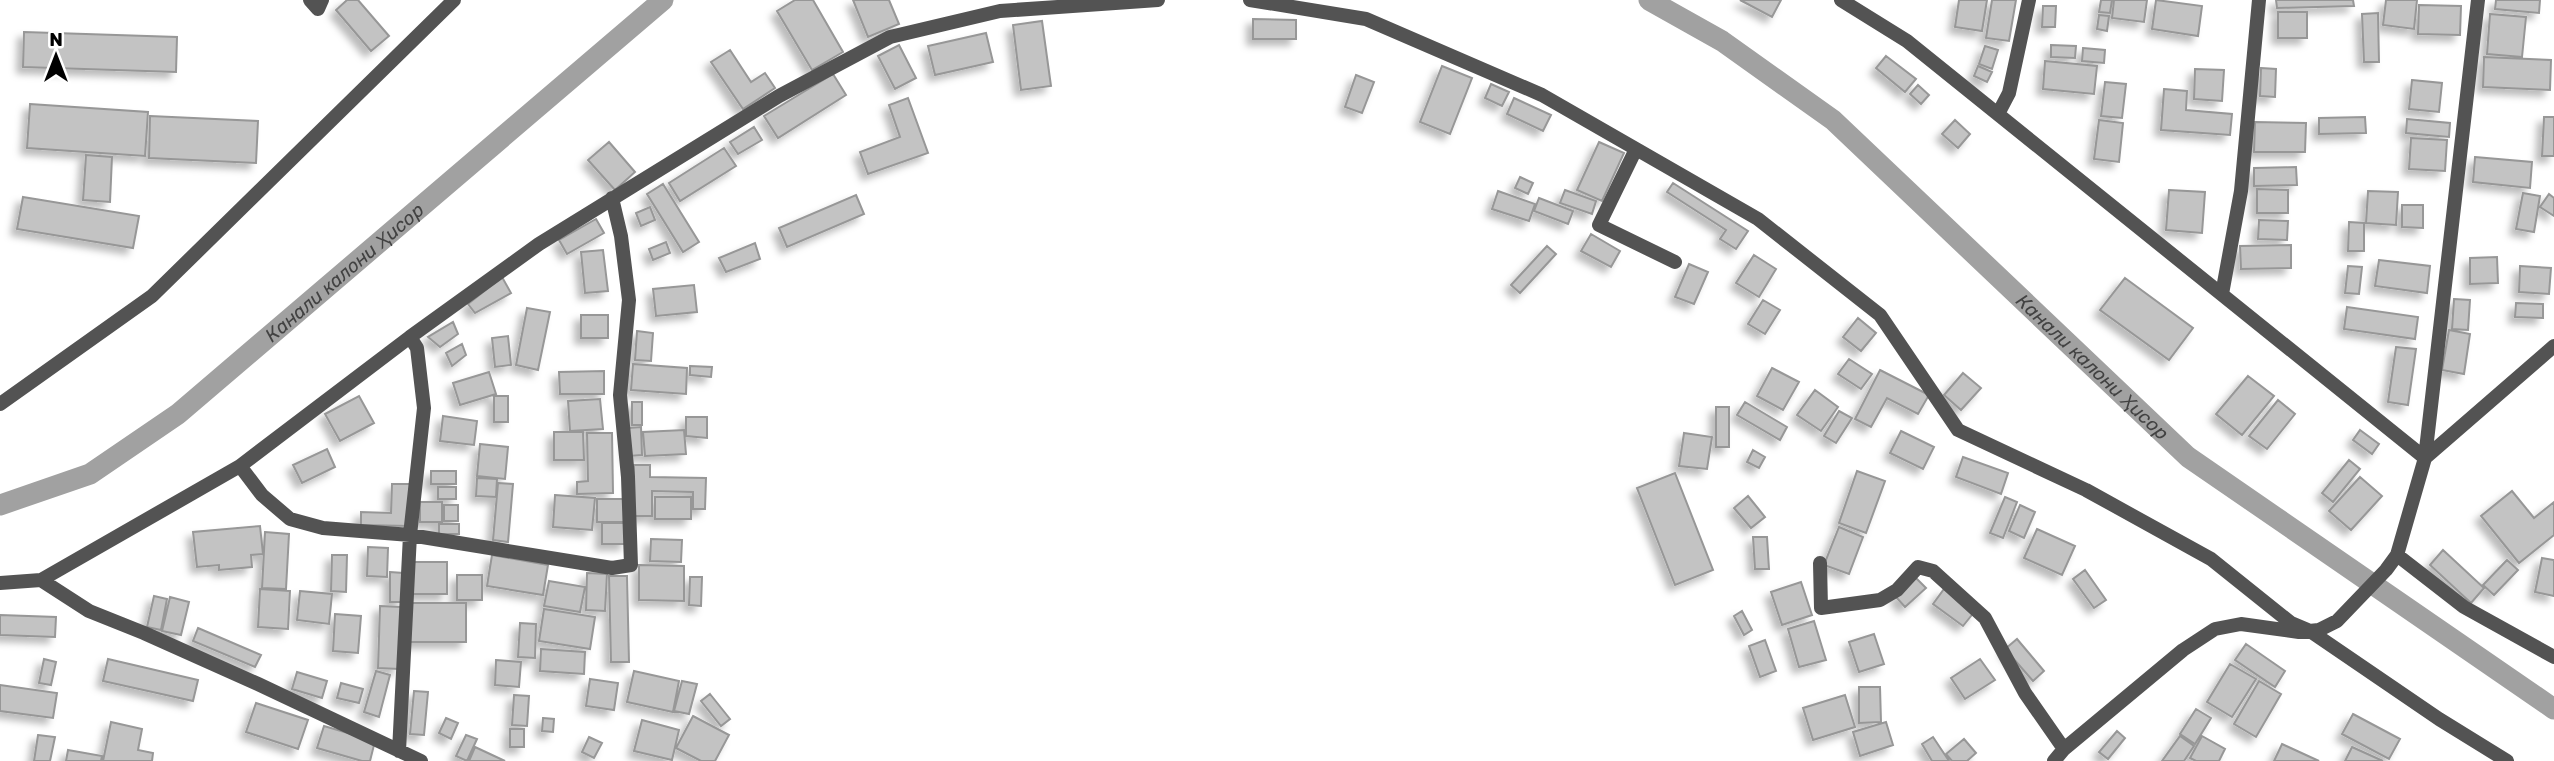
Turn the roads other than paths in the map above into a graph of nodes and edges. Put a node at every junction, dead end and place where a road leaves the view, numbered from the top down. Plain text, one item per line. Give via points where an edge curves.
1 (310, 0) edge
2 (322, 0) edge
3 (454, 0) edge
4 (1158, 0) edge
5 (1250, 0) edge
6 (1841, 0) edge
7 (2029, 0) edge
8 (2259, 0) edge
9 (2478, 0) edge
10 (1998, 114) junction
11 (1636, 149) junction
12 (612, 198) junction
13 (1675, 262) dead end
14 (2222, 295) junction
15 (410, 337) junction
16 (2554, 346) edge
17 (0, 404) edge
18 (2425, 458) junction
19 (240, 466) junction
20 (410, 535) junction
21 (2397, 555) junction
22 (1820, 563) dead end
23 (41, 580) junction
24 (0, 583) edge
25 (2310, 631) junction
26 (2554, 657) edge
27 (2064, 749) junction
28 (399, 751) junction
29 (421, 761) edge
30 (2054, 761) edge
31 (2507, 761) edge

1 - 2 street via 318,9
3 - 17 street via 152,296
4 - 12 street via 1000,11 890,37 779,96
5 - 11 street via 1366,19 1542,95
6 - 10 street via 1907,41
7 - 10 street via 2009,93
8 - 14 street via 2241,191
9 - 18 street
10 - 14 street
11 - 13 street via 1599,225
11 - 25 street via 1758,219 1880,315 1958,430 2086,490 2211,559 2291,623
12 - 15 street
12 - 20 street via 629,300 620,395 631,565 612,568
14 - 18 street
15 - 19 street
15 - 20 street via 416,348 424,408
16 - 18 street
18 - 21 street
19 - 20 street via 262,495 290,519 323,528
19 - 23 street
20 - 28 street
21 - 25 street via 2337,621
21 - 26 street via 2464,607
22 - 27 street via 1821,608 1880,600 1897,590 1918,567 1933,571 1985,618 2025,693
23 - 24 street
23 - 28 street via 89,611
25 - 27 street via 2241,624 2215,629
25 - 31 street
27 - 30 street
28 - 29 street

